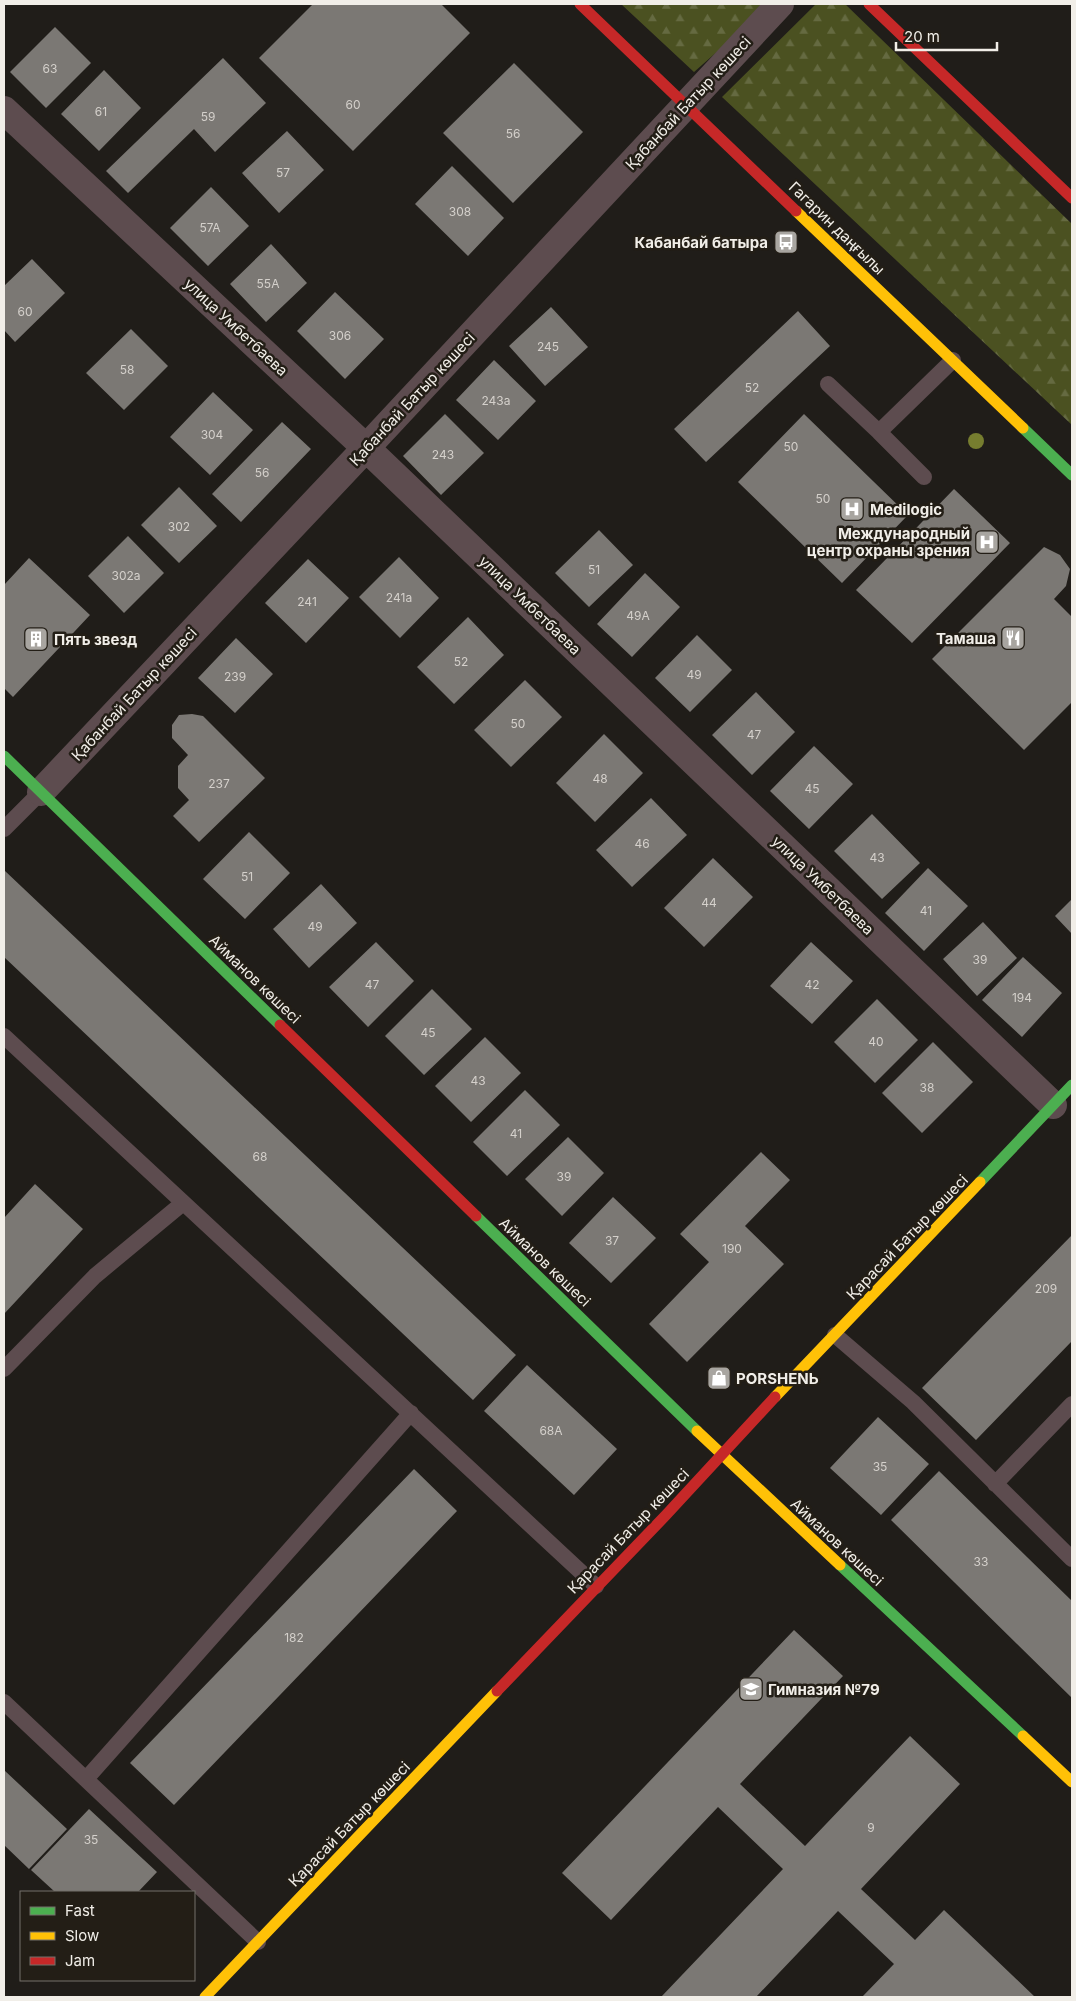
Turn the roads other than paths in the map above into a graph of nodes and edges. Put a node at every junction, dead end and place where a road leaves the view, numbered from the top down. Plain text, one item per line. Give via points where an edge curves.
1 (580, 4) edge
2 (780, 4) edge
3 (869, 4) edge
4 (687, 106) junction
5 (4, 110) edge
6 (1072, 198) edge
7 (952, 360) junction
8 (828, 384) dead end
9 (878, 432) junction
10 (366, 448) junction
11 (1072, 475) edge
12 (924, 478) dead end
13 (4, 756) edge
14 (41, 792) junction
15 (4, 830) edge
16 (4, 1036) edge
17 (1072, 1085) edge
18 (1053, 1105) junction
19 (183, 1203) junction
20 (835, 1335) junction
21 (4, 1369) edge
22 (1072, 1404) edge
23 (410, 1413) junction
24 (721, 1454) junction
25 (995, 1484) junction
26 (1072, 1559) edge
27 (596, 1586) junction
28 (4, 1702) edge
29 (86, 1780) junction
30 (1072, 1782) edge
31 (258, 1942) junction
32 (205, 1997) edge

1 - 4 street, Гагарин даңғылы
2 - 4 street, Қабанбай Батыр көшесі
3 - 6 street
4 - 7 street, Гагарин даңғылы
4 - 10 street, Қабанбай Батыр көшесі
5 - 10 street, улица Умбетбаева
7 - 9 lane
7 - 11 street, Гагарин даңғылы
8 - 9 lane
9 - 12 lane
10 - 14 street, Қабанбай Батыр көшесі
10 - 18 street, улица Умбетбаева
13 - 14 street, Айманов көшесі
14 - 15 lane
14 - 24 street, Айманов көшесі
16 - 19 lane
17 - 18 street, Қарасай Батыр көшесі
18 - 20 street, Қарасай Батыр көшесі
19 - 21 lane via 96,1276
19 - 23 lane
20 - 24 street, Қарасай Батыр көшесі
20 - 25 lane via 913,1402
22 - 25 lane
23 - 27 lane
23 - 29 lane
24 - 27 street, Қарасай Батыр көшесі
24 - 30 street, Айманов көшесі
25 - 26 lane
27 - 31 street, Қарасай Батыр көшесі
28 - 29 lane
29 - 31 lane
31 - 32 street, Қарасай Батыр көшесі

